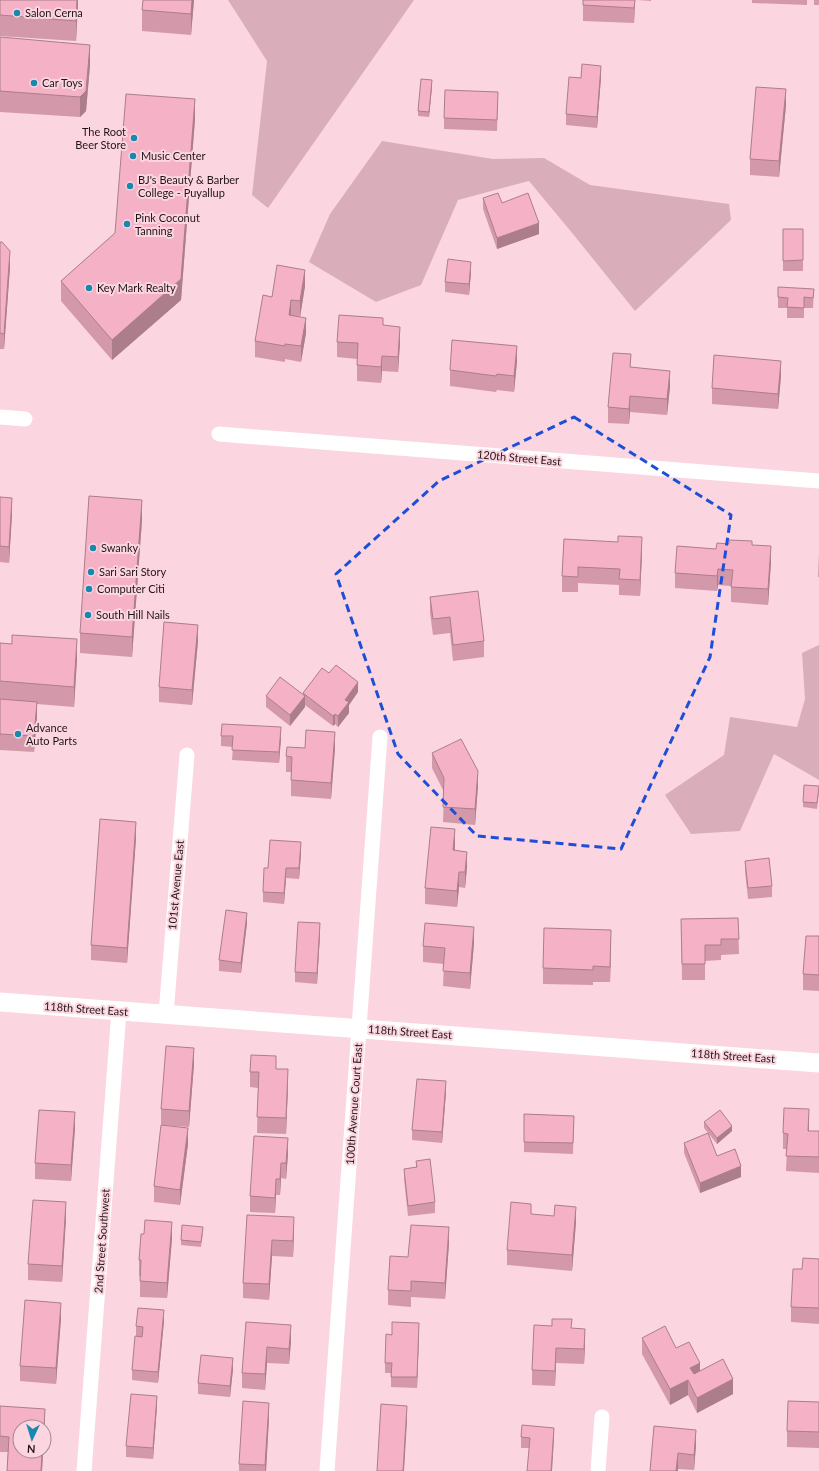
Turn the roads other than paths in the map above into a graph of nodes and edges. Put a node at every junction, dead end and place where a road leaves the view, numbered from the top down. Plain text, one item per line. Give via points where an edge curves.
1 (0, 417) edge
2 (25, 420) dead end
3 (219, 434) dead end
4 (819, 481) edge
5 (380, 737) dead end
6 (187, 755) dead end
7 (0, 1002) edge
8 (119, 1011) junction
9 (166, 1014) junction
10 (359, 1029) junction
11 (819, 1063) edge
12 (602, 1417) dead end
13 (84, 1471) edge
14 (327, 1471) edge
15 (598, 1471) edge

1 - 2 street
3 - 4 street, 120th Street East
5 - 10 street, 100th Avenue Court East
6 - 9 street, 101st Avenue East
7 - 8 street, 118th Street East
8 - 9 street, 118th Street East
8 - 13 street, 2nd Street Southwest
9 - 10 street, 118th Street East
10 - 11 street, 118th Street East
10 - 14 street, 100th Avenue Court East
12 - 15 street

